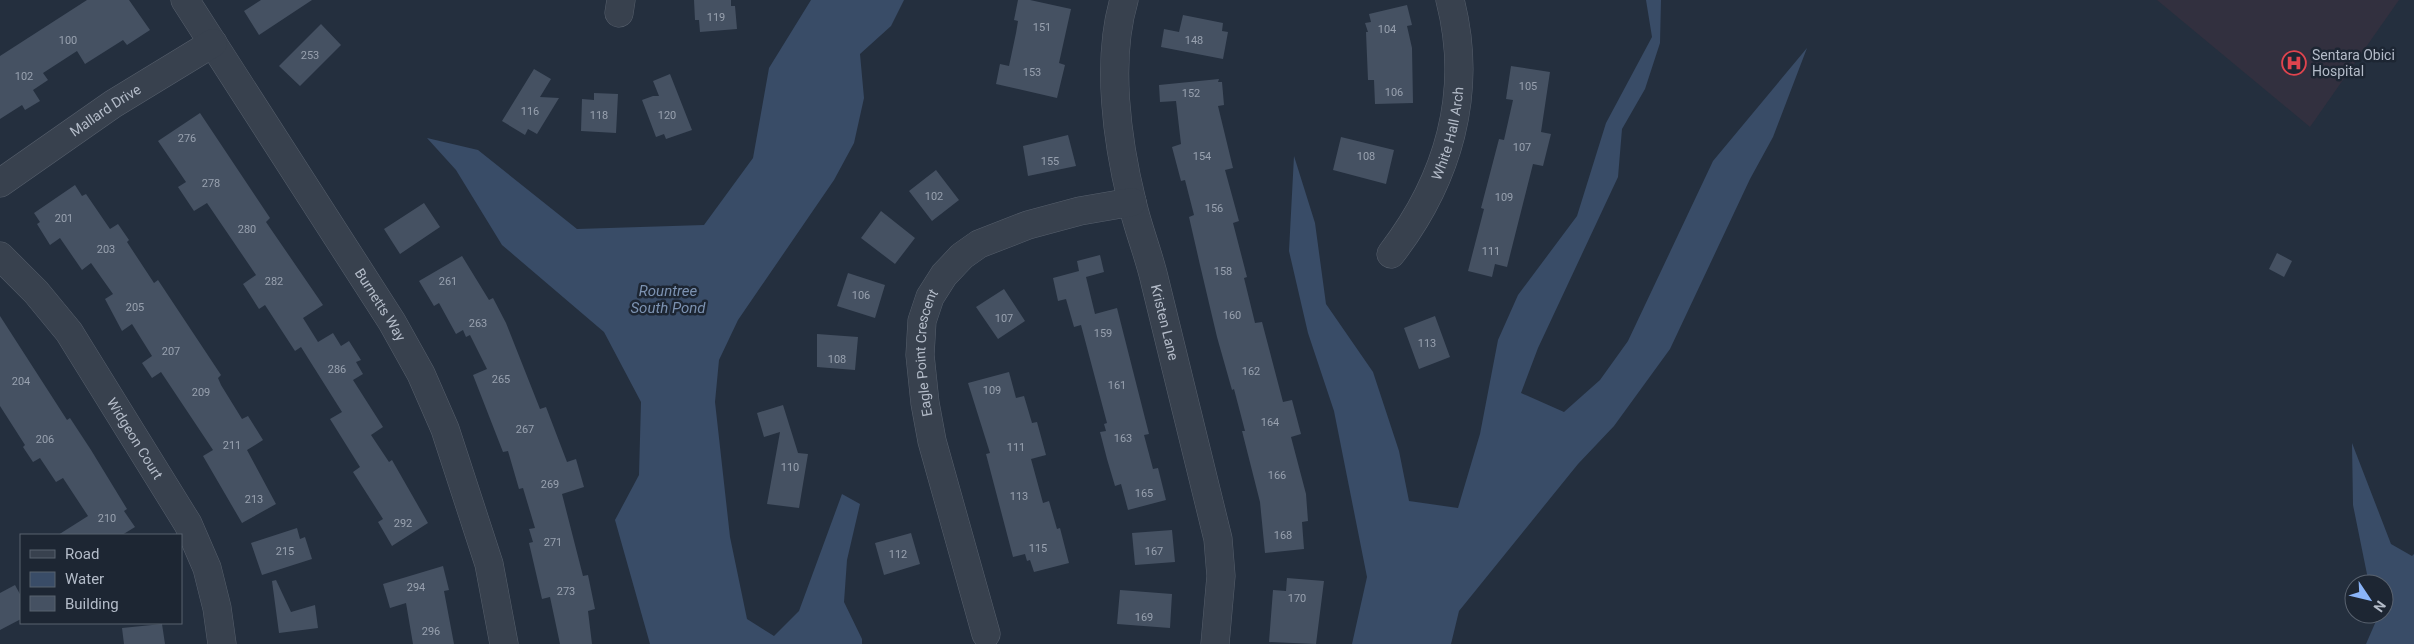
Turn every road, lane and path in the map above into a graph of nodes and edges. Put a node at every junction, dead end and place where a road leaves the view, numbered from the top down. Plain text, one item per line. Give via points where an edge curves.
1 (185, 0) edge
2 (1124, 0) edge
3 (1450, 0) edge
4 (213, 43) junction
5 (0, 183) edge
6 (1132, 202) junction
7 (1392, 254) dead end
8 (0, 256) edge
9 (986, 634) dead end
10 (222, 644) edge
11 (504, 644) edge
12 (1215, 644) edge

1 - 4 street, Burnetts Way
2 - 6 street, Kristen Lane via 1114,52 1116,100
3 - 7 street, White Hall Arch via 1457,27 1460,62 1458,96 1447,152 1414,225
4 - 5 street, Mallard Drive via 113,104
4 - 11 street, Burnetts Way via 392,322 421,374 445,429 475,517 489,564
6 - 9 street, Eagle Point Crescent via 1028,225 979,244 944,275 930,297 922,321 920,355 925,403 932,441
6 - 12 street, Kristen Lane via 1154,277 1218,539 1221,576
8 - 10 street, Widgeon Court via 69,332 188,524 207,568

